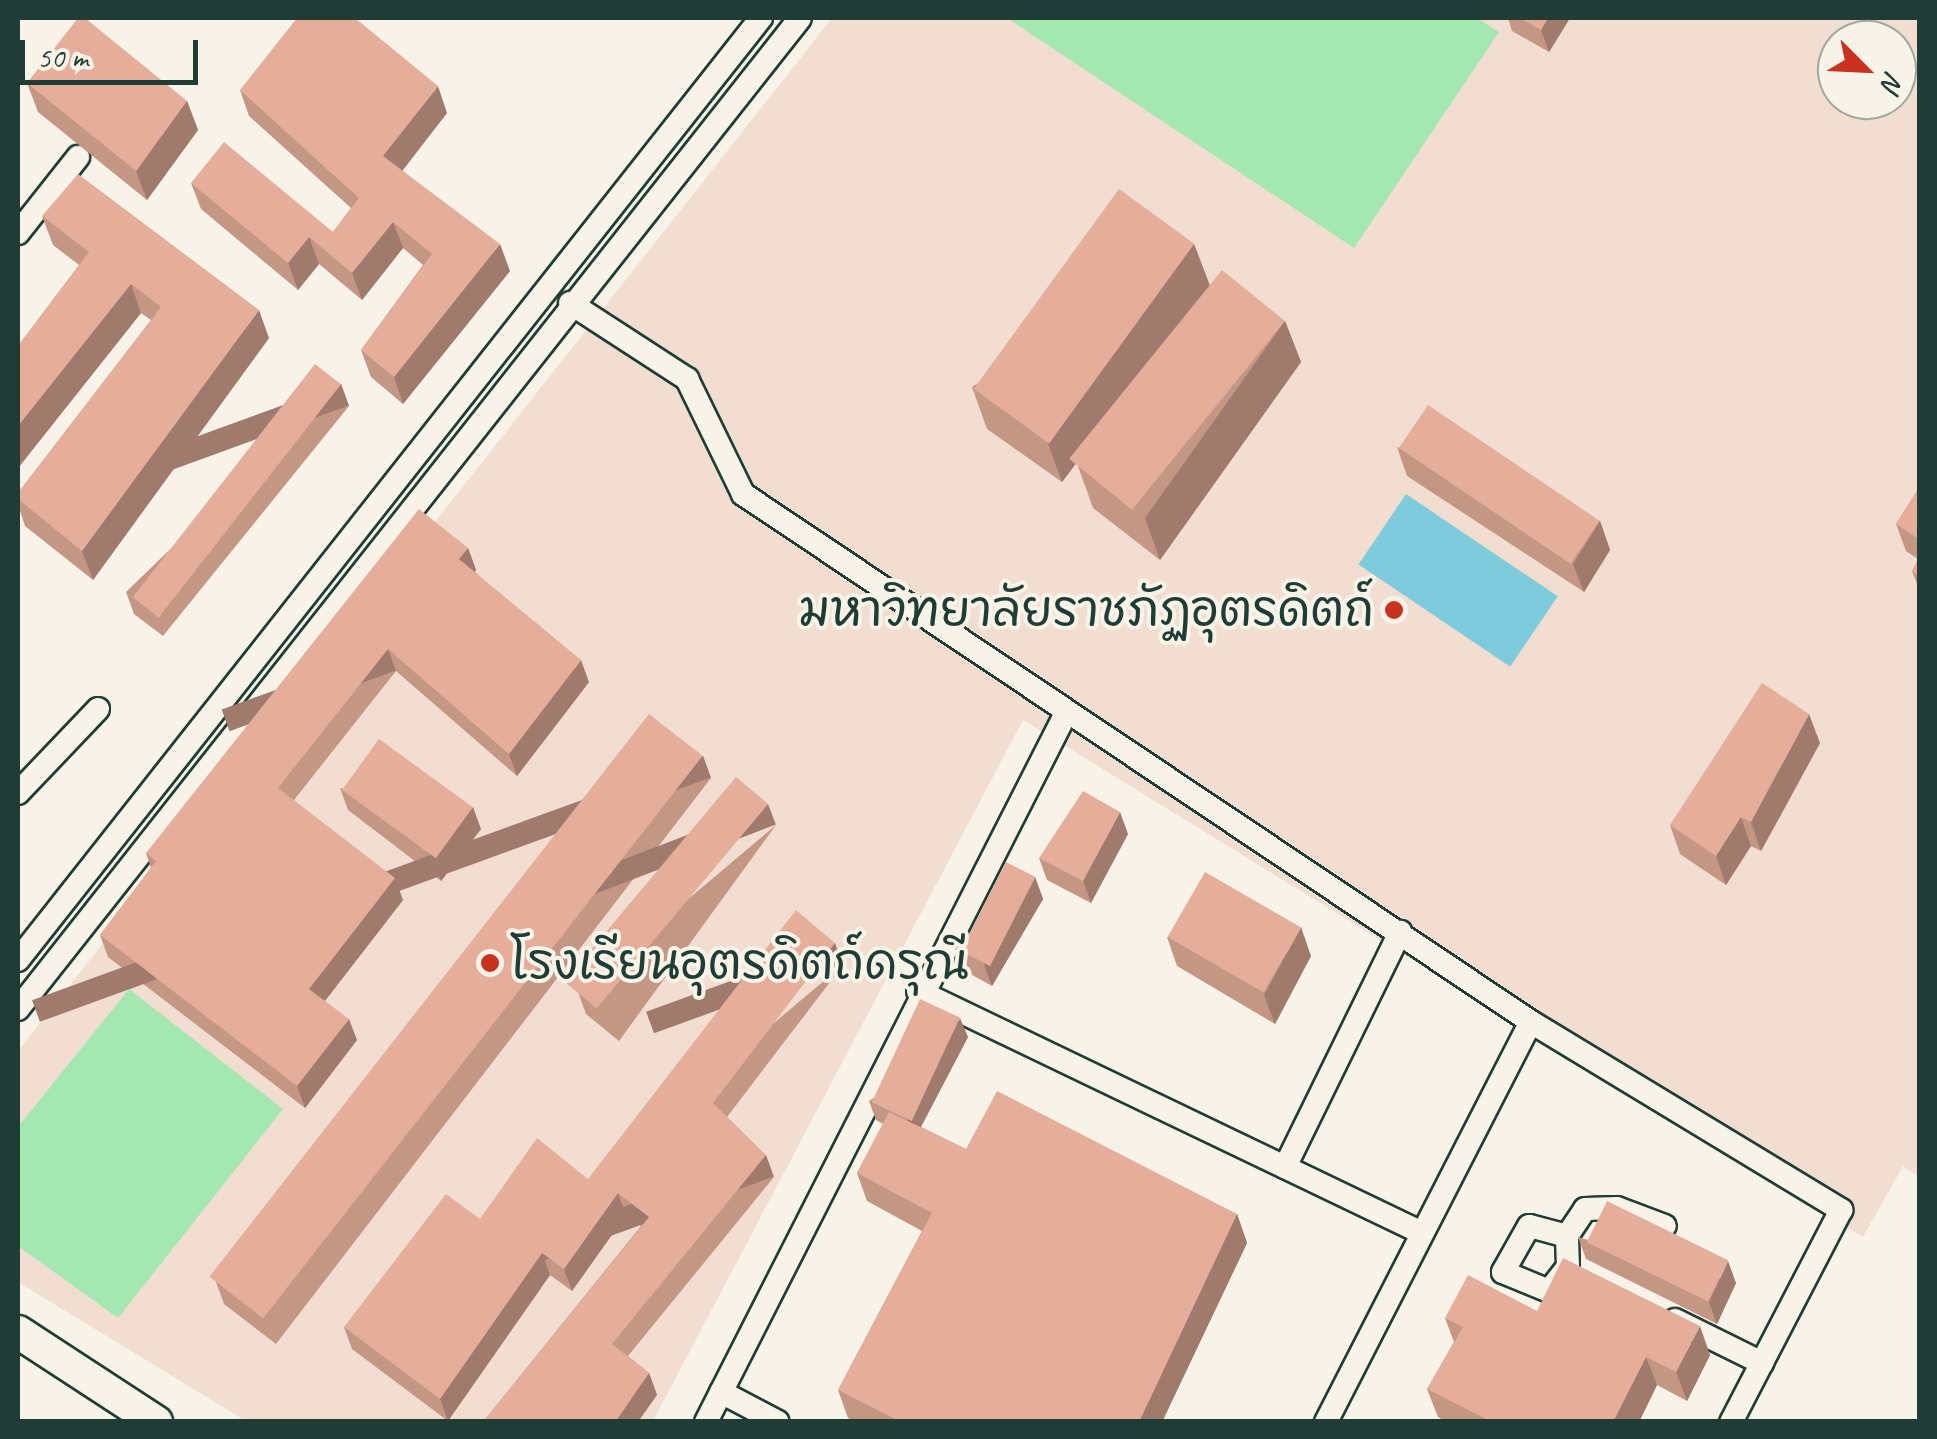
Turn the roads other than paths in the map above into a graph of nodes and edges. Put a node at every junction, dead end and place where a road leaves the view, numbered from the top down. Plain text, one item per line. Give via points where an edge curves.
1 (761, 18) edge
2 (800, 18) edge
3 (78, 157) dead end
4 (18, 232) edge
5 (570, 303) junction
6 (98, 709) dead end
7 (1066, 714) junction
8 (18, 793) edge
9 (1400, 932) junction
10 (18, 960) edge
11 (918, 990) junction
12 (18, 1009) edge
13 (1531, 1022) junction
14 (1285, 1168) junction
15 (1665, 1226) edge
16 (1418, 1232) junction
17 (1566, 1236) junction
18 (1656, 1311) edge
19 (18, 1332) edge
20 (1762, 1363) junction
21 (721, 1392) junction
22 (156, 1422) edge
23 (706, 1422) edge
24 (778, 1422) edge
25 (1326, 1422) edge
26 (1731, 1422) edge

1 - 10 street
2 - 5 street
3 - 4 street
5 - 7 street via 687,379 743,494
5 - 12 street
6 - 8 street
7 - 9 street
7 - 11 street
9 - 13 street
9 - 14 street
11 - 14 street
11 - 21 street
13 - 16 street
13 - 20 street via 1841,1210
14 - 16 street
15 - 17 street via 1599,1206 1584,1209
16 - 25 street
17 - 17 street via 1529,1226 1502,1272 1549,1291 1577,1272
18 - 20 street
19 - 22 main road
20 - 26 street
21 - 23 street
21 - 24 street

